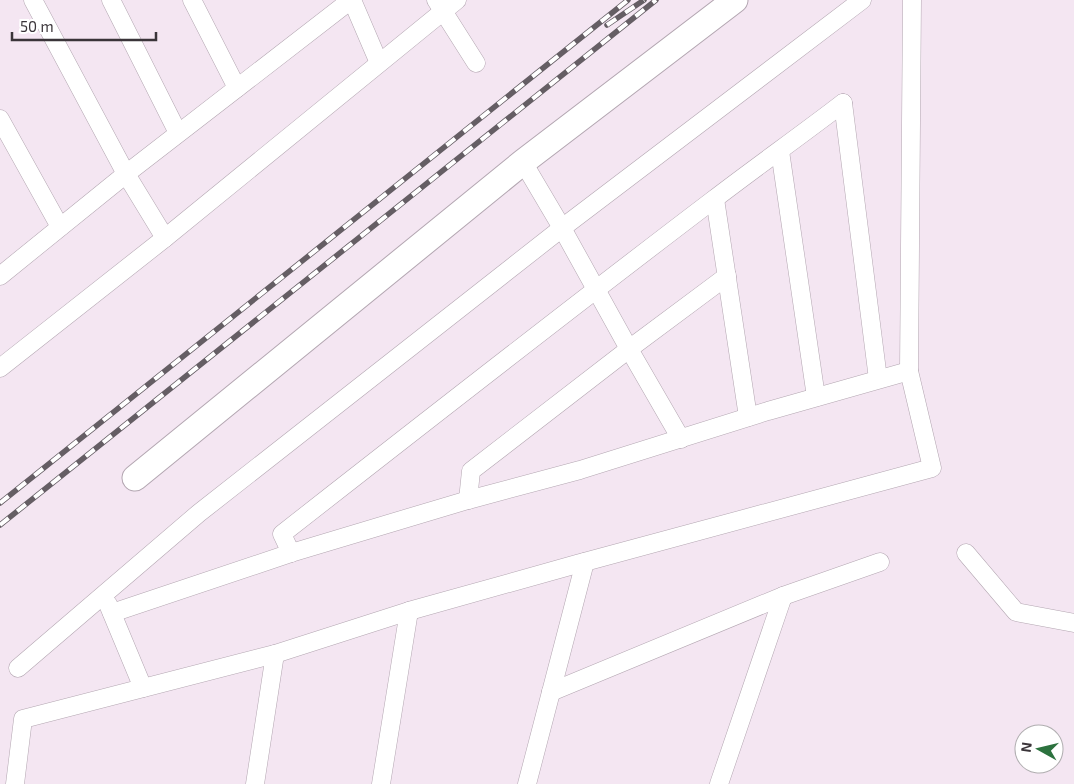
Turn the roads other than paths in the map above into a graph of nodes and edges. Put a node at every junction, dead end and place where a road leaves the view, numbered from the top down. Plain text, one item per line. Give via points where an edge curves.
1 (33, 0) edge
2 (110, 0) edge
3 (192, 0) edge
4 (351, 0) edge
5 (457, 0) edge
6 (735, 0) edge
7 (862, 0) edge
8 (912, 0) edge
9 (439, 6) edge
10 (379, 63) junction
11 (476, 63) dead end
12 (237, 88) junction
13 (0, 120) edge
14 (178, 134) junction
15 (780, 151) junction
16 (523, 162) junction
17 (126, 174) junction
18 (715, 198) junction
19 (60, 227) junction
20 (562, 228) junction
21 (165, 238) junction
22 (0, 276) edge
23 (727, 276) junction
24 (596, 290) junction
25 (629, 349) junction
26 (0, 368) edge
27 (909, 371) junction
28 (878, 379) junction
29 (816, 397) junction
30 (748, 416) junction
31 (681, 438) junction
32 (134, 478) dead end
33 (468, 500) junction
34 (291, 553) junction
35 (966, 553) dead end
36 (585, 562) junction
37 (880, 562) dead end
38 (104, 594) junction
39 (783, 596) junction
40 (409, 611) junction
41 (112, 613) junction
42 (1074, 623) edge
43 (275, 654) junction
44 (18, 668) dead end
45 (143, 688) junction
46 (552, 692) junction
47 (15, 784) edge
48 (256, 784) edge
49 (381, 784) edge
50 (527, 784) edge
51 (719, 784) edge

1 - 17 street
2 - 14 street
3 - 12 street
4 - 10 street
4 - 12 street
5 - 9 street
6 - 16 street
7 - 20 street
8 - 27 street
9 - 10 street
9 - 11 street
10 - 21 street
12 - 14 street
13 - 19 street
14 - 17 street
15 - 18 street
15 - 28 street via 843,103
15 - 29 street
16 - 20 street
16 - 32 street
17 - 19 street
17 - 21 street
18 - 23 street
18 - 24 street
19 - 22 street
20 - 24 street
20 - 38 street via 200,513
21 - 26 street
23 - 25 street
23 - 30 street
24 - 25 street
24 - 34 street via 282,534
25 - 31 street
25 - 33 street via 472,471
27 - 28 street
27 - 36 street via 932,468
28 - 29 street
29 - 30 street
30 - 31 street
31 - 33 street
33 - 34 street
34 - 41 street
35 - 42 street via 1016,612
36 - 40 street
36 - 46 street
37 - 39 street
38 - 41 street
38 - 44 street
39 - 46 street
39 - 51 street
40 - 43 street
40 - 49 street
41 - 45 street
43 - 45 street
43 - 48 street
45 - 47 street via 23,719
46 - 50 street

